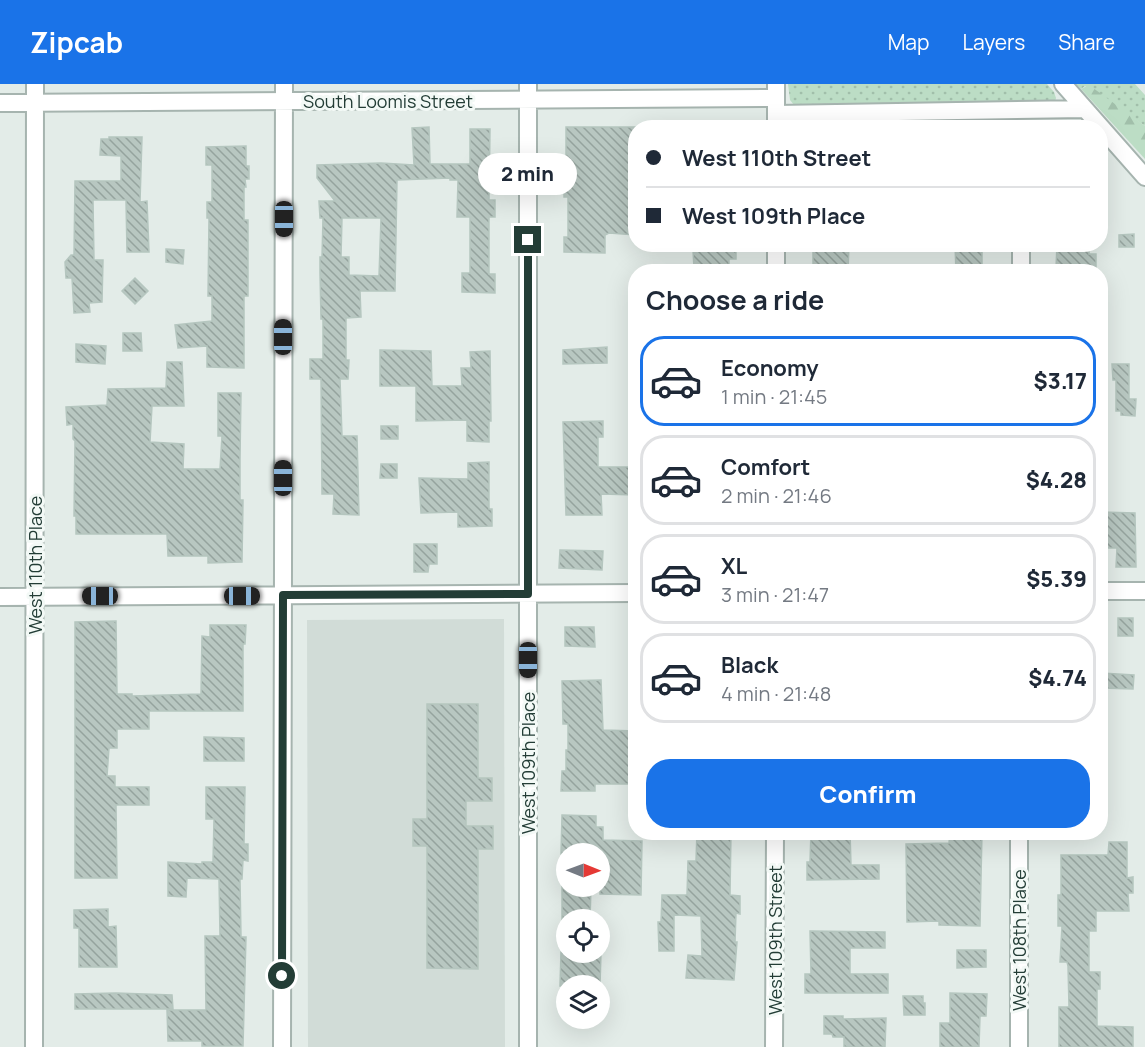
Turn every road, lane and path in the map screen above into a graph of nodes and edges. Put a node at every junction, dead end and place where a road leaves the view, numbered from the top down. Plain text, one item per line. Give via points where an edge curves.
1 (35, 84) edge
2 (1063, 84) edge
3 (528, 92) edge
4 (284, 93) edge
5 (0, 103) edge
6 (35, 103) junction
7 (776, 106) edge
8 (1085, 109) junction
9 (1022, 110) junction
10 (1022, 120) edge
11 (1095, 120) edge
12 (1108, 135) edge
13 (1145, 177) edge
14 (1108, 591) edge
15 (1145, 591) edge
16 (628, 593) edge
17 (528, 594) junction
18 (283, 595) junction
19 (0, 597) edge
20 (34, 597) junction
21 (775, 840) edge
22 (1019, 840) edge
23 (34, 1047) edge
24 (282, 1047) edge
25 (528, 1047) edge
26 (774, 1047) edge
27 (1018, 1047) edge

1 - 6 street, West 110th Place
2 - 8 street
3 - 4 street, South Loomis Street
3 - 7 street, South Loomis Street
3 - 17 street, West 109th Place
4 - 6 street, South Loomis Street
4 - 18 street
5 - 6 street, South Loomis Street
6 - 20 street, West 110th Place
7 - 9 street, South Loomis Street
8 - 9 street, South Loomis Street
8 - 11 street
9 - 10 street
12 - 13 street
14 - 15 street
16 - 17 street
17 - 18 street
17 - 25 street, West 109th Place
18 - 20 street
18 - 24 street
19 - 20 street
20 - 23 street, West 110th Place
21 - 26 street, West 109th Street
22 - 27 street, West 108th Place

